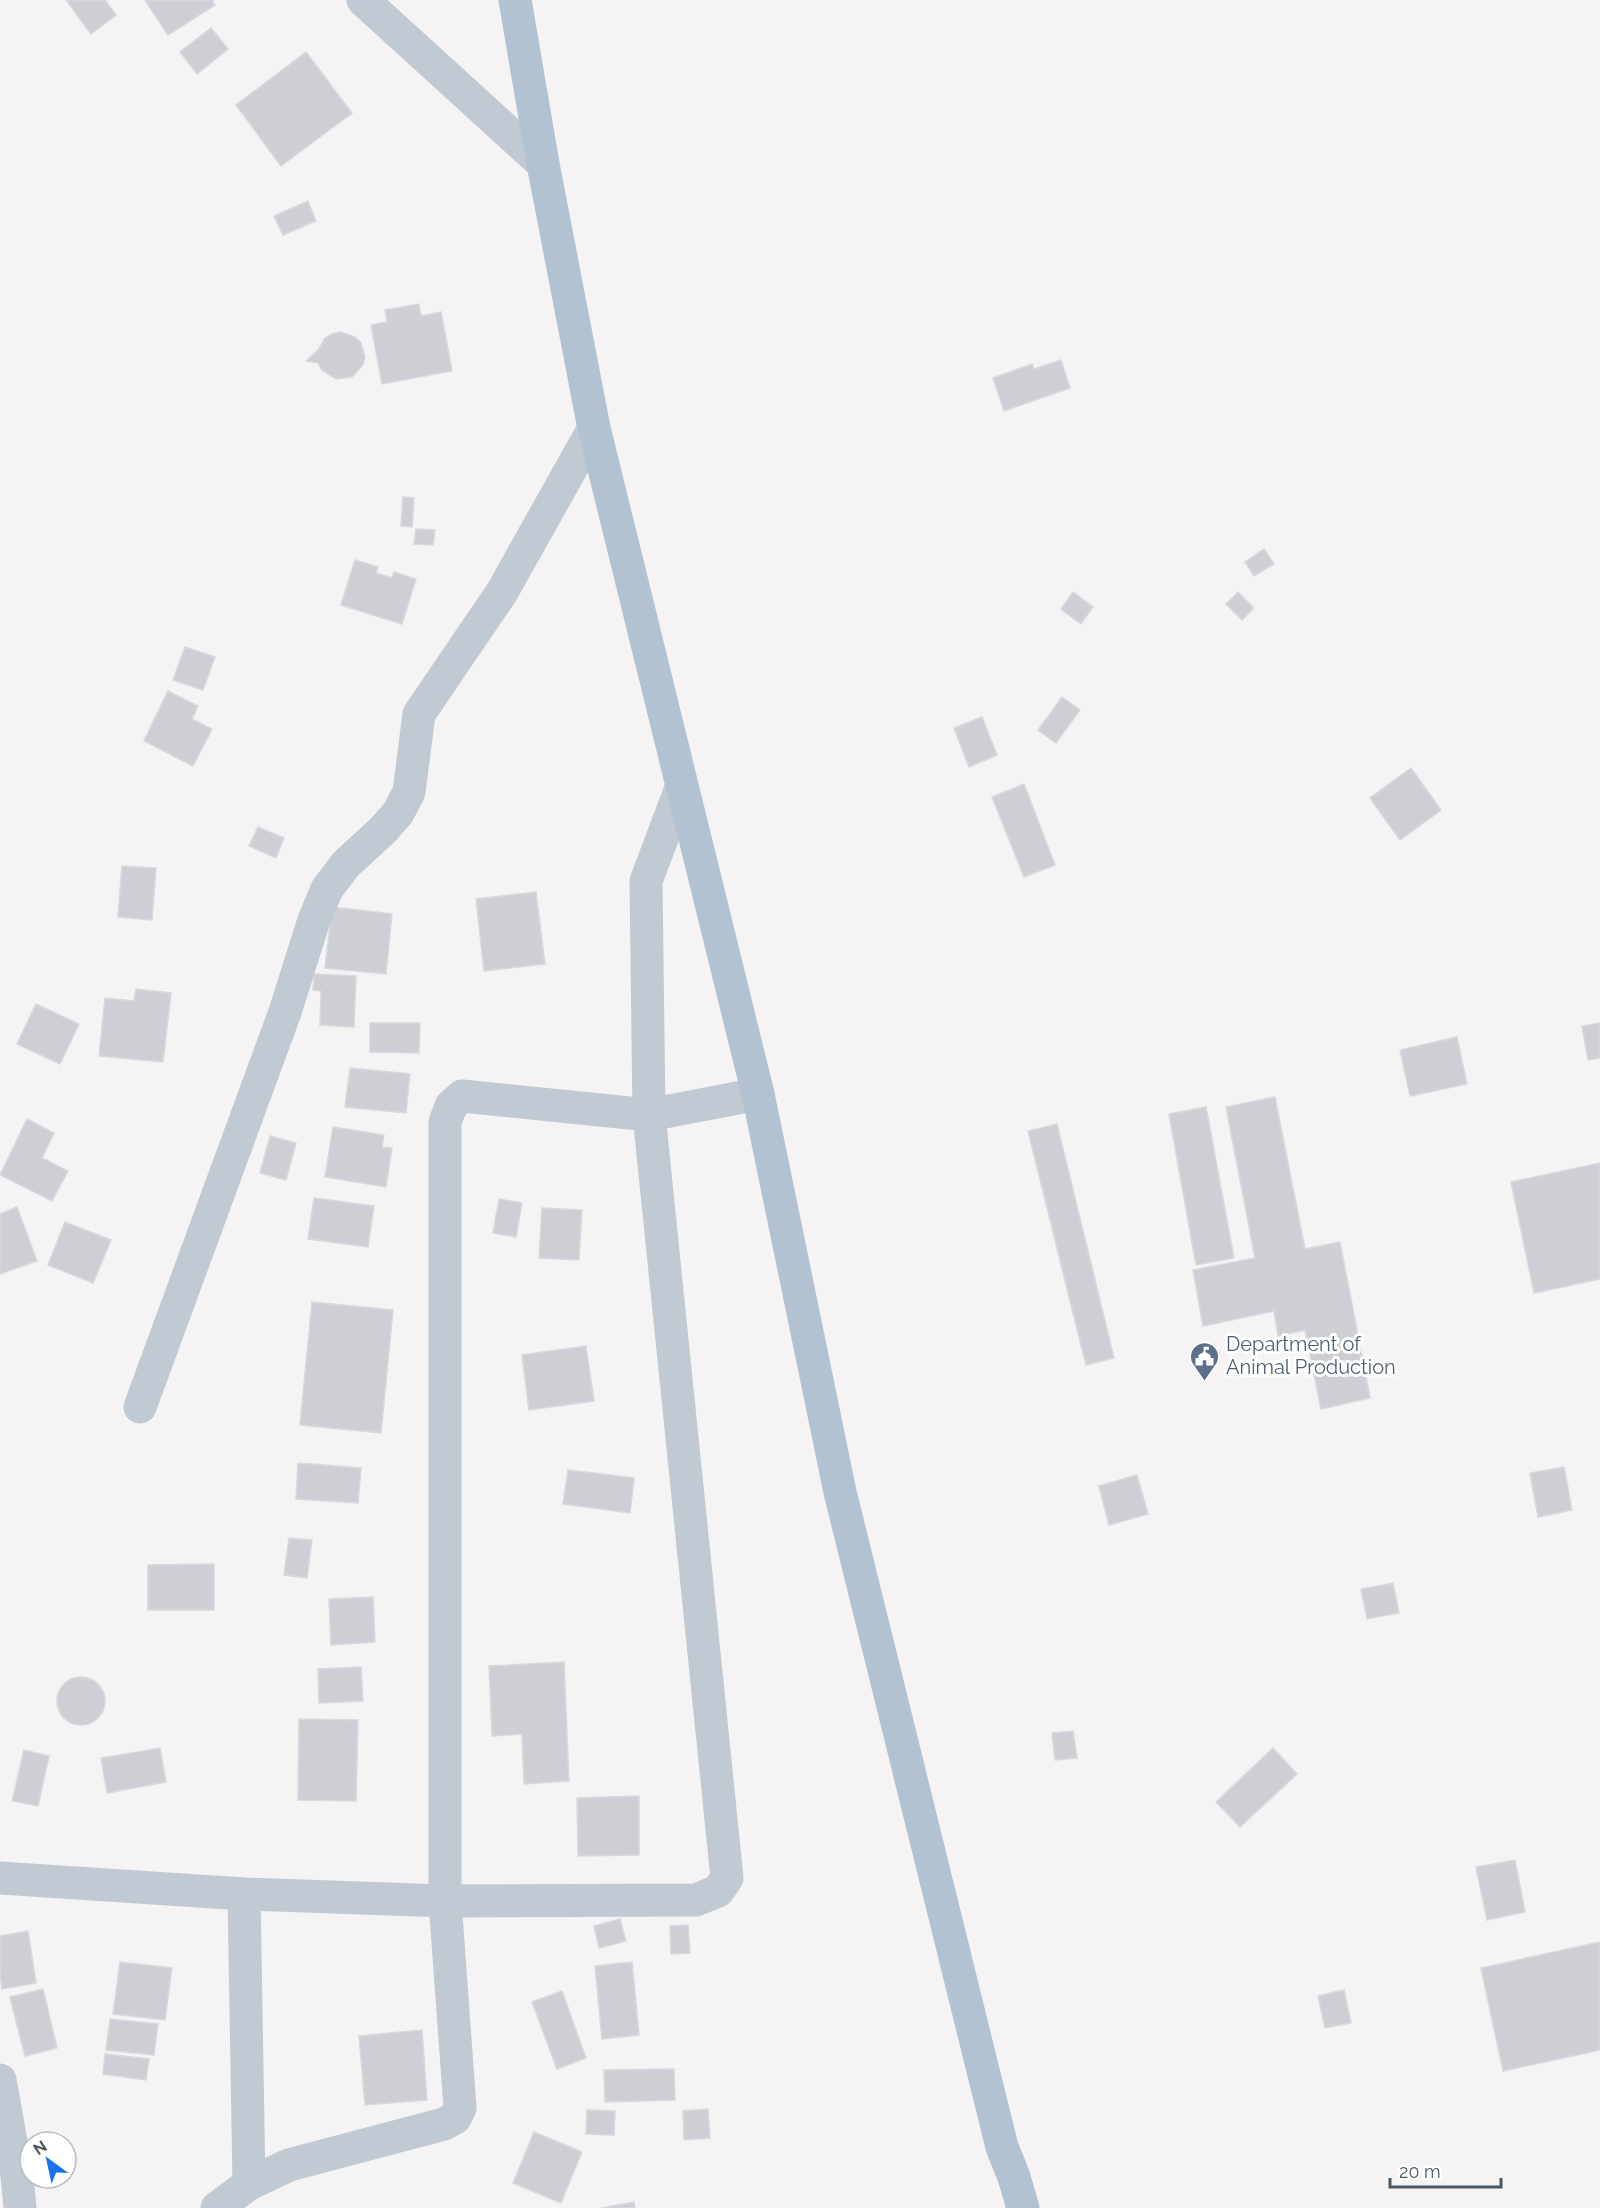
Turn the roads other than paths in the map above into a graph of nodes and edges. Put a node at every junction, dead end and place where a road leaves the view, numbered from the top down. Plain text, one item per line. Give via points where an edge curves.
1 (363, 0) edge
2 (515, 0) edge
3 (543, 164) junction
4 (594, 428) junction
5 (681, 788) junction
6 (758, 1094) junction
7 (649, 1115) junction
8 (140, 1407) dead end
9 (0, 1878) edge
10 (244, 1894) junction
11 (445, 1901) junction
12 (0, 2080) edge
13 (1002, 2147) junction
14 (249, 2184) junction
15 (20, 2208) edge
16 (217, 2208) edge
17 (1006, 2208) edge
18 (1023, 2208) edge

1 - 3 street
2 - 3 main road
3 - 4 main road
4 - 5 main road
4 - 8 street via 502,592 419,714 409,792 399,813 346,864 327,889
5 - 6 main road
5 - 7 street via 646,881
6 - 7 street
6 - 13 main road via 840,1492
7 - 11 street via 462,1096 451,1106 445,1122
7 - 11 street via 727,1878 718,1891 696,1900
9 - 10 street
10 - 11 street
10 - 14 street
11 - 14 street via 460,2108 455,2118 289,2164
12 - 15 street
13 - 17 main road via 1001,2180
13 - 18 main road
14 - 16 street

